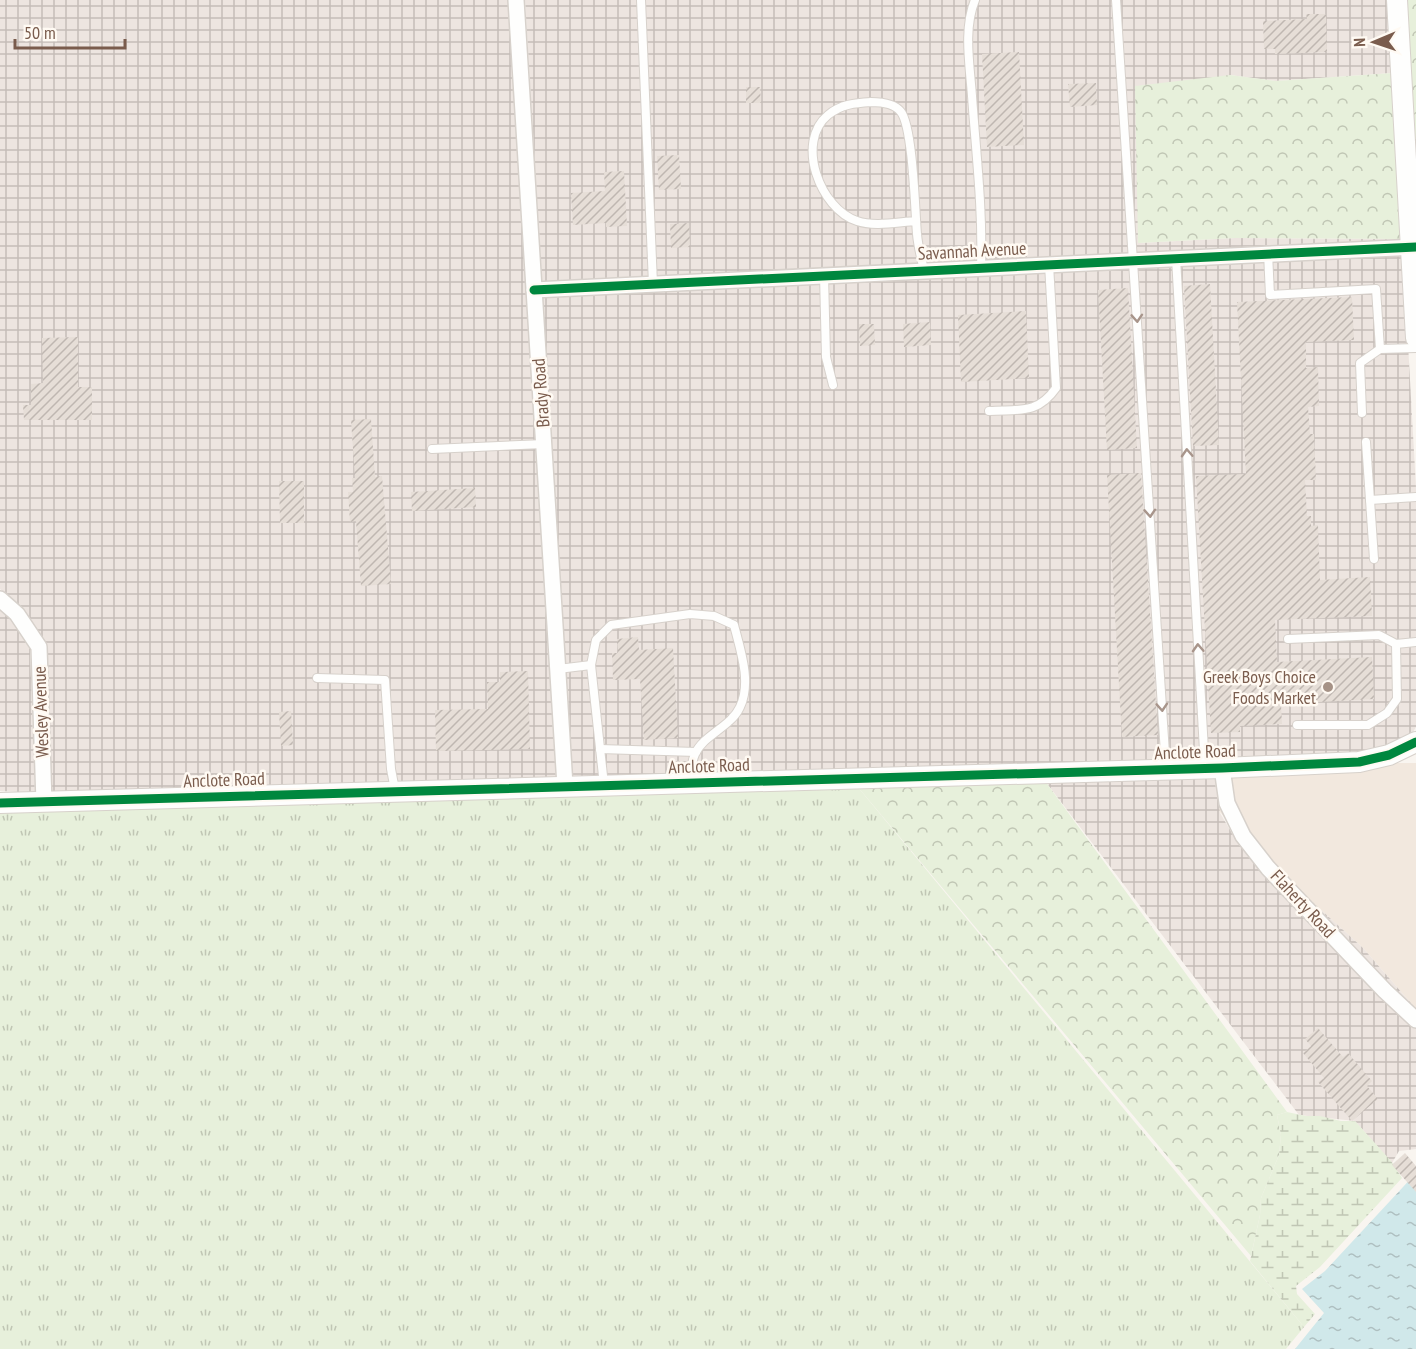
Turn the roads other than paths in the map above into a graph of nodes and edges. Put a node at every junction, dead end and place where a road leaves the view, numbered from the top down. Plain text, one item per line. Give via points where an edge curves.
1 (516, 0) edge
2 (640, 0) edge
3 (975, 0) edge
4 (1116, 0) edge
5 (1397, 0) edge
6 (916, 221) junction
7 (1413, 246) edge
8 (1268, 253) junction
9 (1176, 258) junction
10 (1134, 260) junction
11 (1049, 264) junction
12 (981, 267) junction
13 (924, 270) junction
14 (824, 275) junction
15 (653, 284) junction
16 (534, 290) junction
17 (1416, 338) edge
18 (1416, 348) edge
19 (1380, 349) junction
20 (833, 384) dead end
21 (988, 411) dead end
22 (1362, 413) dead end
23 (1366, 442) dead end
24 (544, 444) junction
25 (432, 449) dead end
26 (1416, 497) edge
27 (1370, 500) junction
28 (1374, 559) dead end
29 (0, 600) edge
30 (1288, 639) dead end
31 (1416, 642) edge
32 (1396, 644) junction
33 (591, 665) junction
34 (558, 669) junction
35 (317, 678) dead end
36 (1297, 725) dead end
37 (1416, 742) edge
38 (600, 749) junction
39 (696, 752) junction
40 (1214, 769) junction
41 (1166, 770) junction
42 (689, 783) junction
43 (604, 785) junction
44 (565, 786) junction
45 (395, 792) junction
46 (44, 802) junction
47 (0, 803) edge
48 (1416, 1020) edge

1 - 16 street, Brady Road
2 - 15 lane
3 - 12 lane via 969,50 981,204
4 - 10 lane
5 - 7 street
6 - 6 lane via 907,129 901,112 880,102 842,106 827,115 813,136 813,156 832,203 848,217 867,224
6 - 13 lane
7 - 8 street, Savannah Avenue
7 - 17 street
8 - 9 street, Savannah Avenue
8 - 19 lane via 1270,295 1376,289
9 - 10 street, Savannah Avenue
40 -> 9 lane
10 - 11 street, Savannah Avenue
10 -> 41 lane
11 - 12 street, Savannah Avenue
11 - 21 lane via 1056,388 1047,401 1034,409
12 - 13 street, Savannah Avenue
13 - 14 street, Savannah Avenue
14 - 15 street, Savannah Avenue
14 - 20 lane via 826,357
15 - 16 street, Savannah Avenue
16 - 24 street, Brady Road
18 - 19 lane
19 - 22 lane via 1360,363
23 - 27 lane
24 - 25 lane
24 - 34 street, Brady Road
26 - 27 lane
27 - 28 lane
29 - 46 street, Wesley Avenue via 17,614 39,647
30 - 32 lane via 1379,634
31 - 32 lane
32 - 36 lane via 1397,699 1387,713 1368,725
33 - 34 lane
33 - 38 lane
33 - 39 lane via 596,640 611,625 690,614 714,616 734,625 745,690 740,708
34 - 44 street, Brady Road
35 - 45 lane via 385,680
37 - 40 street, Anclote Road via 1389,755 1359,762
38 - 39 lane
38 - 43 lane
39 - 42 lane
40 - 41 street, Anclote Road
40 - 48 street, Flaherty Road via 1247,841 1268,868
41 - 42 street, Anclote Road
42 - 43 street, Anclote Road
43 - 44 street, Anclote Road
44 - 45 street, Anclote Road
45 - 46 street, Anclote Road
46 - 47 street, Anclote Road

